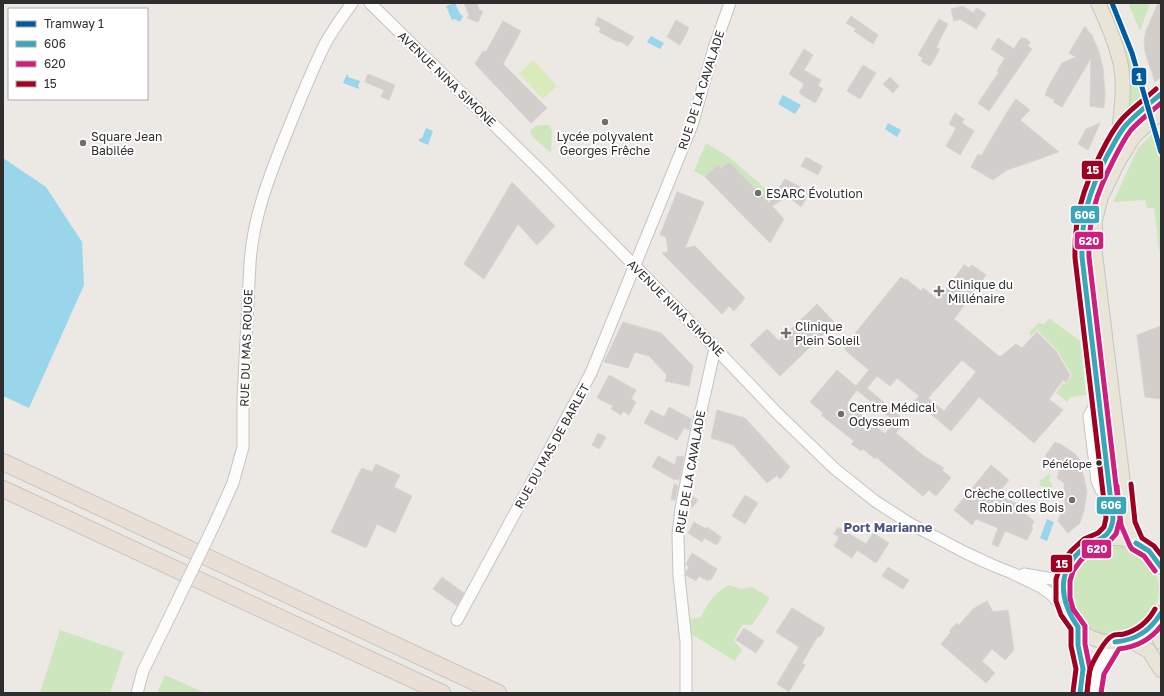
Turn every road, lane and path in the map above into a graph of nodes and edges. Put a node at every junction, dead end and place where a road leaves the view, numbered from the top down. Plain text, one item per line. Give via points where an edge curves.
1 (352, 3) edge
2 (370, 3) edge
3 (730, 3) edge
4 (1098, 3) edge
5 (1161, 94) edge
6 (1161, 112) edge
7 (1119, 135) junction
8 (635, 266) junction
9 (715, 348) junction
10 (3, 462) edge
11 (3, 489) edge
12 (1102, 539) junction
13 (1136, 543) junction
14 (1161, 567) edge
15 (1012, 572) junction
16 (1064, 574) junction
17 (1067, 612) junction
18 (1158, 618) edge
19 (457, 620) dead end
20 (1078, 627) junction
21 (1129, 640) junction
22 (1115, 642) junction
23 (1161, 642) edge
24 (1161, 670) edge
25 (137, 693) edge
26 (442, 693) edge
27 (498, 693) edge
28 (686, 693) edge
29 (1080, 693) edge
30 (1094, 693) edge

1 - 25 street, RUE DU MAS ROUGE, bridge via 326,44 303,92 270,176 257,220 251,246 243,447 233,483 143,671
2 - 8 street, AVENUE NINA SIMONE
3 - 8 street, RUE DE LA CAVALADE via 692,125
4 - 7 main road via 1115,44 1121,67
5 - 7 main road via 1130,120
6 - 13 main road via 1134,136 1125,149 1101,197 1095,220 1095,254 1128,524
7 - 12 main road via 1089,195 1082,227 1082,257 1112,502 1113,522
8 - 9 street, AVENUE NINA SIMONE
8 - 19 street, RUE DU MAS DE BARLET via 591,374
9 - 15 street, AVENUE NINA SIMONE via 806,442 875,501 927,533
9 - 28 street, RUE DE LA CAVALADE via 681,508 678,535 679,576 686,642
10 - 27 highway
11 - 26 highway
12 - 13 main road via 1120,538
12 - 16 main road via 1082,550 1071,561
13 - 14 main road via 1149,551
15 - 16 street, AVENUE NINA SIMONE via 1052,579
15 - 17 street, AVENUE NINA SIMONE via 1041,587
16 - 17 main road via 1063,599
17 - 20 main road
18 - 21 main road via 1146,632
18 - 23 main road
20 - 22 main road via 1087,636
20 - 29 street via 1078,645 1083,669
21 - 22 main road
21 - 24 main road via 1149,651
22 - 30 street via 1097,672

